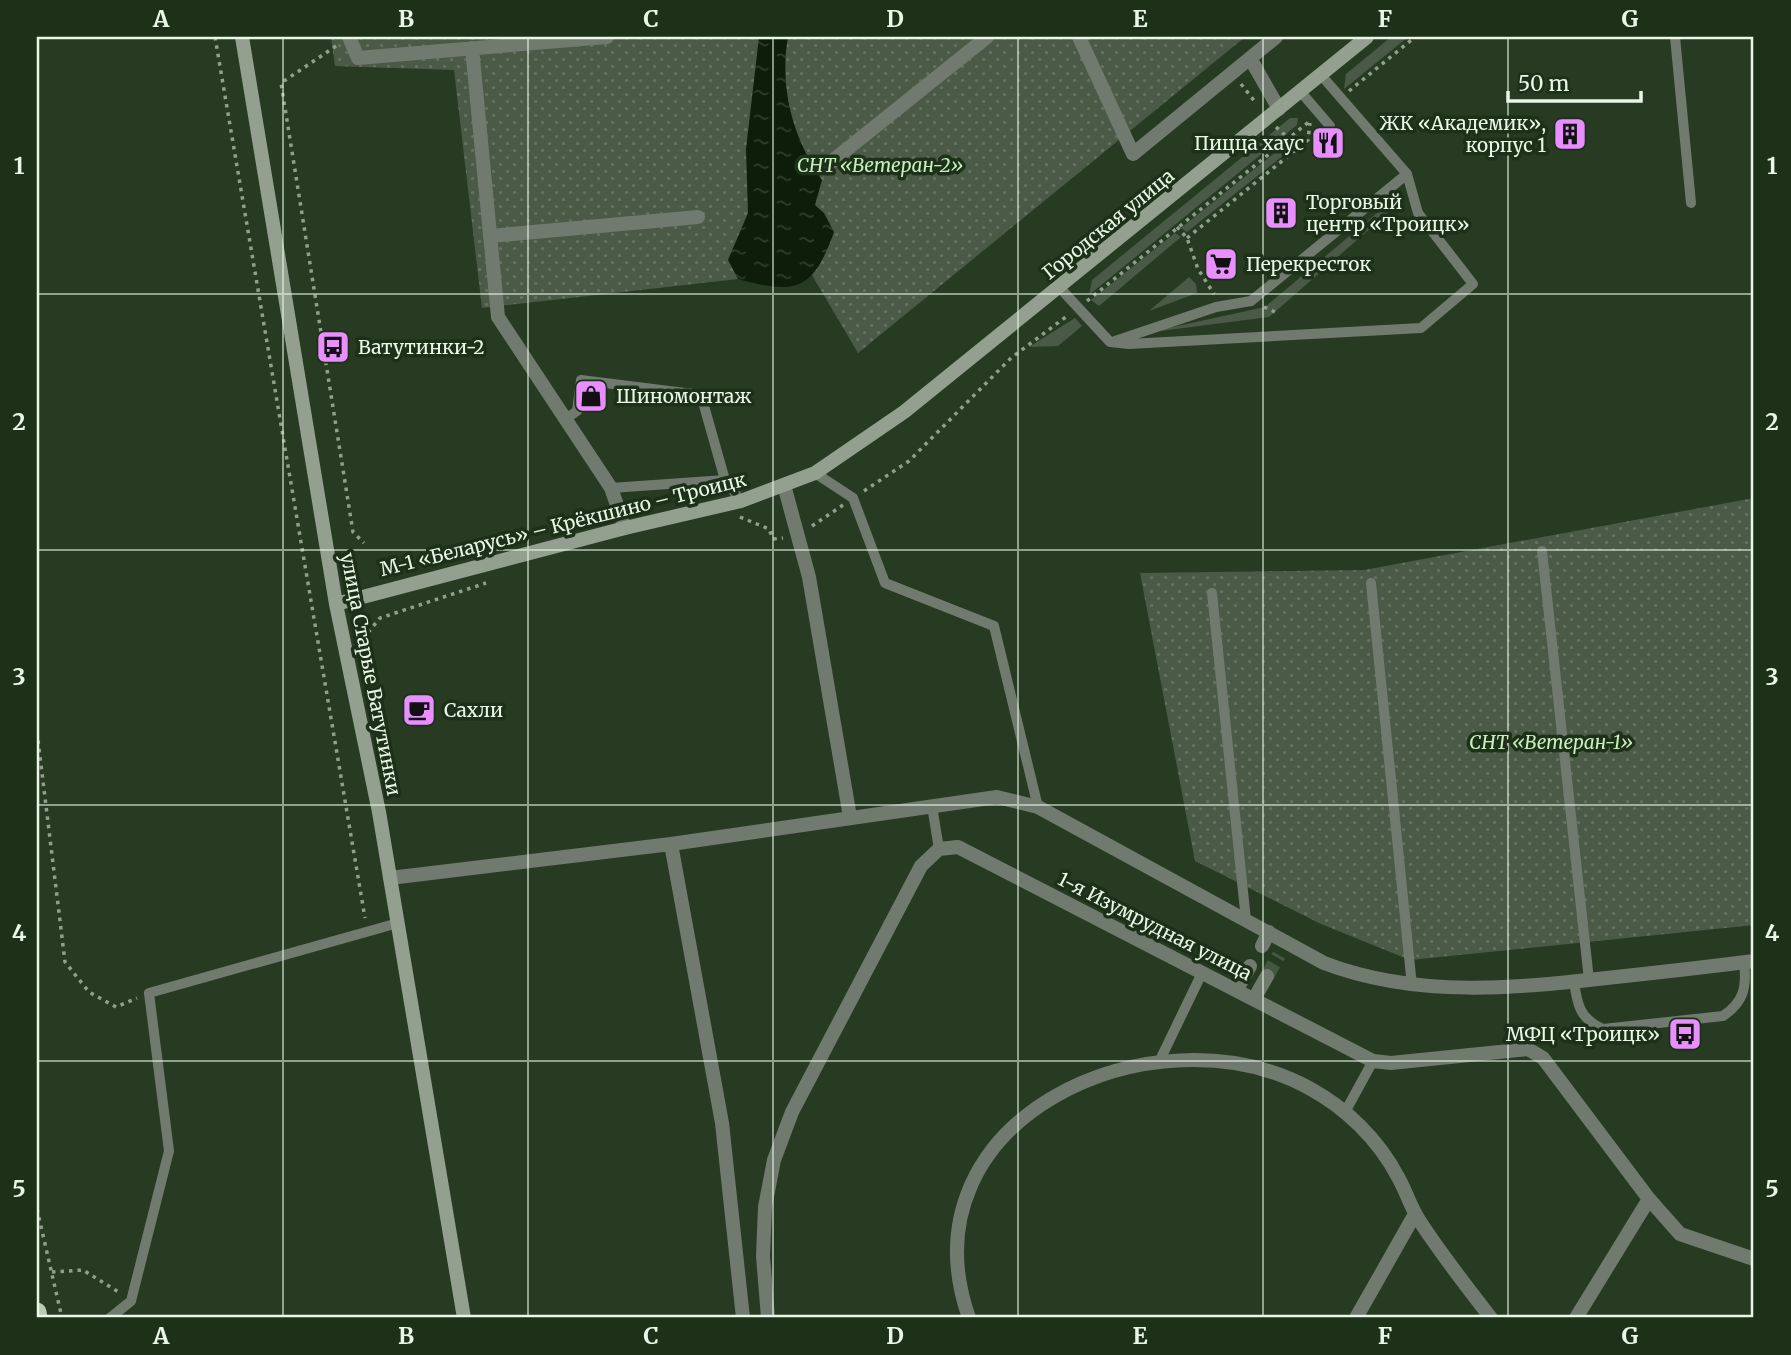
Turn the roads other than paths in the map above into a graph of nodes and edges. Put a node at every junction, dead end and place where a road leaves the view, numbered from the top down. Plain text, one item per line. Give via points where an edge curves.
1 (242, 37) edge
2 (349, 37) edge
3 (607, 37) edge
4 (987, 37) edge
5 (1079, 37) edge
6 (1367, 37) edge
7 (1675, 37) edge
8 (1270, 39) edge
9 (472, 48) junction
10 (1250, 58) junction
11 (1321, 75) junction
12 (1300, 91) junction
13 (1279, 109) junction
14 (1330, 125) dead end
15 (831, 162) dead end
16 (1407, 174) junction
17 (1691, 203) dead end
18 (698, 217) dead end
19 (490, 236) junction
20 (1060, 288) junction
21 (1110, 342) junction
22 (904, 412) joint
23 (567, 418) junction
24 (815, 473) junction
25 (725, 480) junction
26 (784, 485) junction
27 (611, 488) junction
28 (741, 501) junction
29 (625, 528) junction
30 (1542, 551) dead end
31 (1371, 583) dead end
32 (1212, 593) dead end
33 (337, 604) junction
34 (932, 806) junction
35 (1038, 807) junction
36 (850, 817) junction
37 (671, 844) junction
38 (939, 849) junction
39 (390, 878) junction
40 (1246, 920) junction
41 (398, 923) junction
42 (1286, 942) junction
43 (1279, 955) tunnel mouth
44 (1749, 962) edge
45 (1250, 966) dead end
46 (1202, 973) junction
47 (1267, 976) tunnel mouth
48 (1589, 980) junction
49 (1574, 981) junction
50 (1412, 986) junction
51 (1237, 989) junction
52 (1254, 999) junction
53 (1373, 1061) junction
54 (1159, 1062) junction
55 (1345, 1112) junction
56 (1649, 1199) junction
57 (1415, 1214) junction
58 (1754, 1259) edge
59 (37, 1312) edge
60 (38, 1318) edge
61 (110, 1318) edge
62 (464, 1318) edge
63 (743, 1318) edge
64 (768, 1318) edge
65 (969, 1318) edge
66 (1356, 1318) edge
67 (1491, 1318) edge
68 (1576, 1318) edge

1 - 33 main road, улица Старые Ватутинки
2 - 9 street via 358,58
3 - 9 street
4 - 15 street
5 - 10 street via 1133,154
6 - 11 main road, Городская улица
7 - 17 lane
8 - 10 street
9 - 19 street
10 - 13 street
11 - 12 main road, Городская улица
11 - 16 lane
12 - 13 main road, Городская улица
12 - 14 lane
13 - 20 main road, Городская улица
16 - 21 lane via 1251,301 1216,307
16 - 21 lane via 1418,213 1473,284 1421,328
18 - 19 street
19 - 23 street via 498,317
20 - 21 lane
20 - 22 main road, Городская улица
22 - 24 main road, М-1 «Беларусь» – Крёкшино – Троицк
23 - 25 lane via 577,411 582,380 701,395
23 - 27 street
24 - 26 main road, М-1 «Беларусь» – Крёкшино – Троицк
24 - 35 lane via 853,498 885,583 994,626
25 - 27 lane
25 - 28 lane
26 - 28 main road, М-1 «Беларусь» – Крёкшино – Троицк
26 - 36 street via 809,577
27 - 29 street
28 - 29 main road, М-1 «Беларусь» – Крёкшино – Троицк
29 - 33 main road, М-1 «Беларусь» – Крёкшино – Троицк
30 - 48 lane
31 - 50 lane
32 - 40 lane
33 - 39 main road, улица Старые Ватутинки
34 - 35 street via 997,797
34 - 36 street
34 - 38 lane
35 - 40 street
36 - 37 street
37 - 39 street
37 - 63 street via 720,1110
38 - 46 street, 1-я Изумрудная улица via 958,847
38 - 64 street via 920,866 792,1112 774,1160 763,1256
39 - 41 main road, улица Старые Ватутинки
40 - 42 street via 1265,939
41 - 61 lane via 149,993 169,1151 131,1301
41 - 62 main road, улица Старые Ватутинки
42 - 43 street
42 - 50 street via 1347,972
44 - 48 street
44 - 49 lane via 1743,996 1723,1016 1604,1029 1582,1014
45 - 51 street
46 - 51 street, 1-я Изумрудная улица
46 - 54 lane
47 - 52 street
48 - 49 street
49 - 50 street via 1453,989
51 - 52 street, 1-я Изумрудная улица
52 - 53 street, 1-я Изумрудная улица
53 - 55 lane
53 - 56 street, 1-я Изумрудная улица via 1528,1049 1543,1058
54 - 55 street via 1234,1063 1307,1087
54 - 65 street via 1102,1075 1066,1091 1027,1113 994,1143 977,1169 958,1235
55 - 57 street via 1380,1147
56 - 58 street, 1-я Изумрудная улица via 1680,1234
56 - 68 street
57 - 66 street
57 - 67 street
59 - 60 highway

